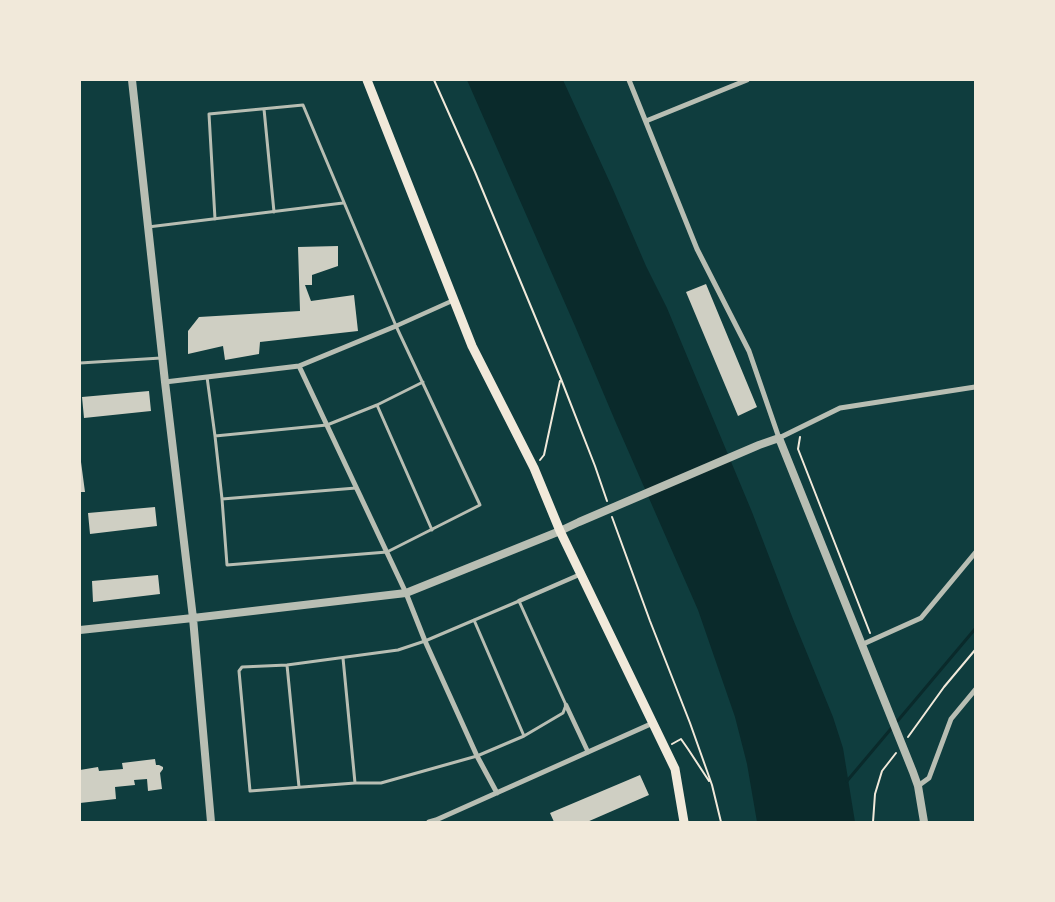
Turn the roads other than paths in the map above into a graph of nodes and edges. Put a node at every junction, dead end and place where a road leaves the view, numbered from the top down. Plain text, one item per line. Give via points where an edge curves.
1 (132, 80) edge
2 (367, 80) edge
3 (629, 80) edge
4 (747, 80) edge
5 (264, 109) junction
6 (646, 121) junction
7 (344, 203) junction
8 (274, 212) junction
9 (215, 219) junction
10 (148, 227) junction
11 (454, 300) junction
12 (396, 326) junction
13 (162, 358) junction
14 (80, 364) edge
15 (299, 366) junction
16 (207, 377) junction
17 (165, 382) junction
18 (423, 382) junction
19 (975, 387) edge
20 (377, 405) junction
21 (327, 425) junction
22 (216, 436) junction
23 (778, 438) junction
24 (357, 488) junction
25 (222, 499) junction
26 (432, 530) junction
27 (560, 531) junction
28 (387, 552) junction
29 (975, 553) edge
30 (581, 574) junction
31 (406, 593) junction
32 (519, 601) junction
33 (193, 618) junction
34 (474, 620) junction
35 (80, 630) edge
36 (425, 641) junction
37 (861, 645) junction
38 (343, 658) junction
39 (287, 665) junction
40 (975, 690) edge
41 (566, 705) junction
42 (653, 723) junction
43 (524, 736) junction
44 (588, 752) junction
45 (477, 756) junction
46 (355, 783) junction
47 (918, 786) junction
48 (299, 788) junction
49 (497, 793) junction
50 (210, 822) edge
51 (429, 822) edge
52 (684, 822) edge
53 (924, 822) edge

1 - 10 street
2 - 11 main road
3 - 6 street
4 - 6 street
5 - 7 lane via 303,105
5 - 8 lane
5 - 9 lane via 209,114
6 - 23 street via 697,249 749,351
7 - 8 lane
7 - 12 lane
8 - 9 lane
9 - 10 lane
10 - 13 street
11 - 12 street
11 - 27 main road via 472,346 534,468
12 - 15 street
12 - 18 lane
13 - 14 lane
13 - 17 street
15 - 16 street
15 - 21 street
16 - 17 street
16 - 22 lane
17 - 33 street
18 - 20 lane
18 - 26 lane via 480,505
19 - 23 street via 840,408
20 - 21 lane
20 - 26 lane
21 - 22 lane
21 - 24 street
22 - 25 lane
23 - 27 street
23 - 37 street
24 - 25 lane
24 - 28 street
25 - 28 lane via 227,565
26 - 28 lane
27 - 30 main road
27 - 31 street
28 - 31 street
29 - 37 street via 920,618
30 - 32 street
30 - 42 main road
31 - 33 street
31 - 36 street
32 - 34 lane
32 - 41 lane
33 - 35 street
33 - 50 street
34 - 36 lane
34 - 43 lane
36 - 38 lane via 398,650
36 - 45 street
37 - 47 street
38 - 39 lane
38 - 46 lane
39 - 48 lane
39 - 48 lane via 242,667 239,671 250,791
40 - 47 street via 951,719 929,778
41 - 43 lane via 563,714
41 - 44 street
42 - 44 street
42 - 52 main road via 675,769
43 - 45 lane
44 - 49 street
45 - 46 lane via 382,783
45 - 49 street
46 - 48 lane
47 - 53 street
49 - 51 street

